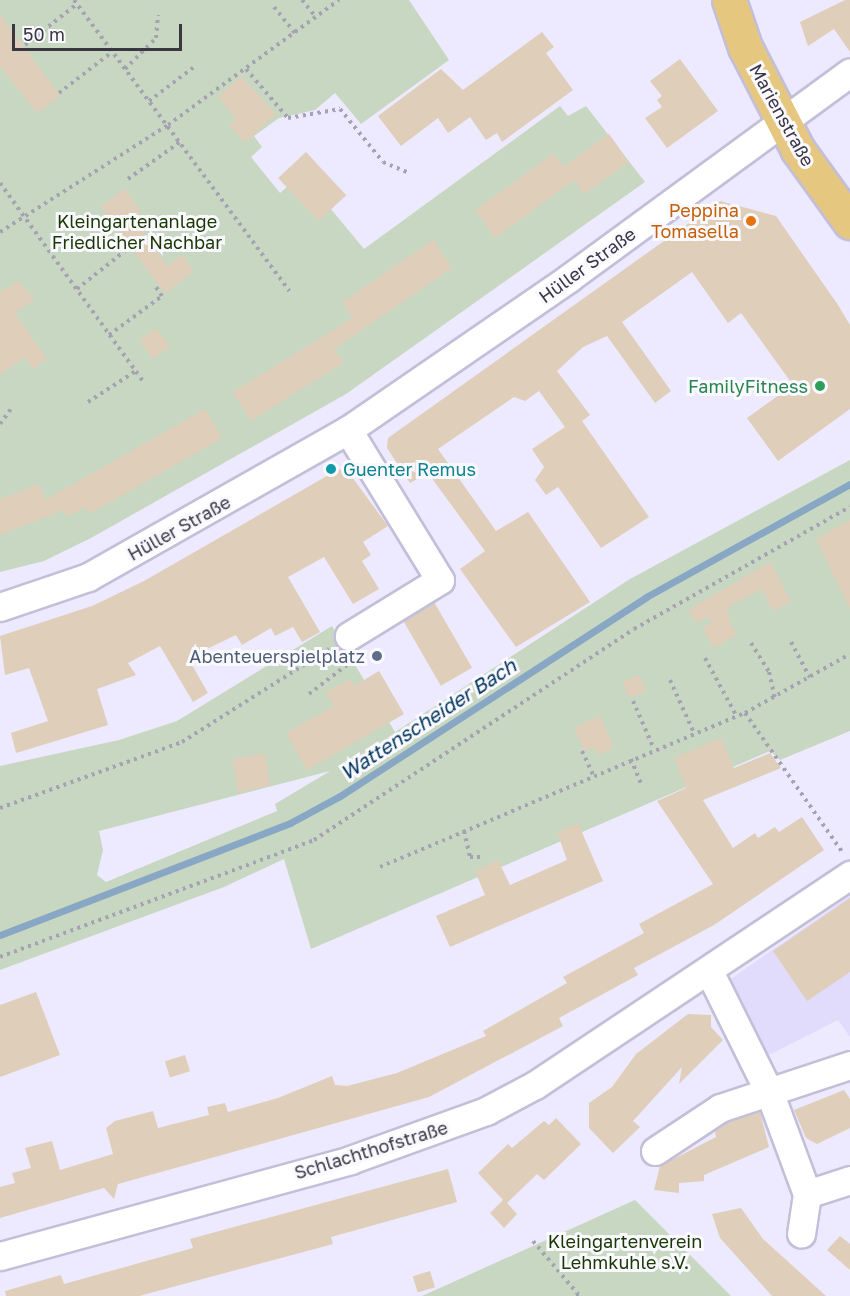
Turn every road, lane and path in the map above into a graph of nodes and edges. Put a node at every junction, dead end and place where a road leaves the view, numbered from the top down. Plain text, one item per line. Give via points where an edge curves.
1 (302, 0) edge
2 (339, 0) edge
3 (729, 0) edge
4 (75, 2) edge
5 (274, 7) dead end
6 (158, 15) dead end
7 (316, 17) junction
8 (295, 33) junction
9 (26, 45) dead end
10 (112, 52) junction
11 (194, 67) dead end
12 (125, 69) junction
13 (246, 69) junction
14 (850, 72) edge
15 (59, 93) dead end
16 (149, 101) junction
17 (783, 122) junction
18 (168, 125) junction
19 (180, 142) junction
20 (409, 173) dead end
21 (128, 179) dead end
22 (0, 183) edge
23 (25, 217) junction
24 (850, 222) edge
25 (0, 232) edge
26 (126, 250) dead end
27 (156, 287) dead end
28 (77, 289) junction
29 (288, 291) dead end
30 (109, 335) junction
31 (136, 371) junction
32 (144, 382) dead end
33 (88, 402) dead end
34 (11, 409) dead end
35 (0, 424) edge
36 (348, 430) junction
37 (850, 507) edge
38 (0, 607) edge
39 (791, 642) dead end
40 (751, 643) dead end
41 (351, 649) junction
42 (850, 654) edge
43 (705, 658) dead end
44 (810, 677) junction
45 (670, 680) dead end
46 (309, 694) dead end
47 (775, 697) junction
48 (633, 701) dead end
49 (745, 713) junction
50 (736, 716) junction
51 (694, 733) junction
52 (654, 749) junction
53 (582, 751) dead end
54 (631, 759) junction
55 (593, 776) junction
56 (641, 784) dead end
57 (0, 808) edge
58 (464, 831) junction
59 (481, 857) dead end
60 (850, 864) edge
61 (380, 867) dead end
62 (850, 874) edge
63 (0, 957) edge
64 (709, 971) junction
65 (850, 1065) edge
66 (771, 1094) junction
67 (655, 1150) dead end
68 (850, 1180) edge
69 (807, 1194) junction
70 (801, 1234) dead end
71 (533, 1241) dead end
72 (0, 1256) edge
73 (578, 1295) edge

1 - 7 path
2 - 7 path
3 - 17 main road, Marienstraße
4 - 9 path
4 - 10 path
5 - 8 path
6 - 12 path via 156,38
7 - 8 path
8 - 13 path
10 - 12 path
10 - 15 path
11 - 16 path
12 - 16 path
13 - 18 path
13 - 20 path via 288,118 340,109 383,162
14 - 17 street, Hüller Straße
16 - 18 path
17 - 24 main road, Marienstraße
17 - 36 street, Hüller Straße
18 - 19 path
18 - 23 path
19 - 21 path
19 - 29 path
22 - 23 path
23 - 25 path
23 - 28 path
26 - 28 path
27 - 30 path via 162,297
28 - 30 path
30 - 31 path
31 - 32 path
31 - 33 path
34 - 35 path
36 - 38 street, Hüller Straße via 88,577
36 - 41 street via 440,580
37 - 63 path via 634,629 314,840
39 - 44 path
40 - 47 path via 769,672
41 - 46 path
41 - 57 path via 182,742
42 - 44 path
43 - 50 path
44 - 47 path
45 - 51 path
47 - 49 path
48 - 52 path
49 - 50 path
49 - 60 path
50 - 51 path
51 - 52 path
52 - 54 path
53 - 55 path
54 - 55 path
54 - 56 path
55 - 58 path
58 - 59 path via 470,857
58 - 61 path
62 - 64 street, Schlachthofstraße
64 - 66 street
64 - 72 street, Schlachthofstraße via 535,1085 435,1133
65 - 66 street
66 - 67 street via 720,1107
66 - 69 street
68 - 69 street
69 - 70 street
71 - 73 path

